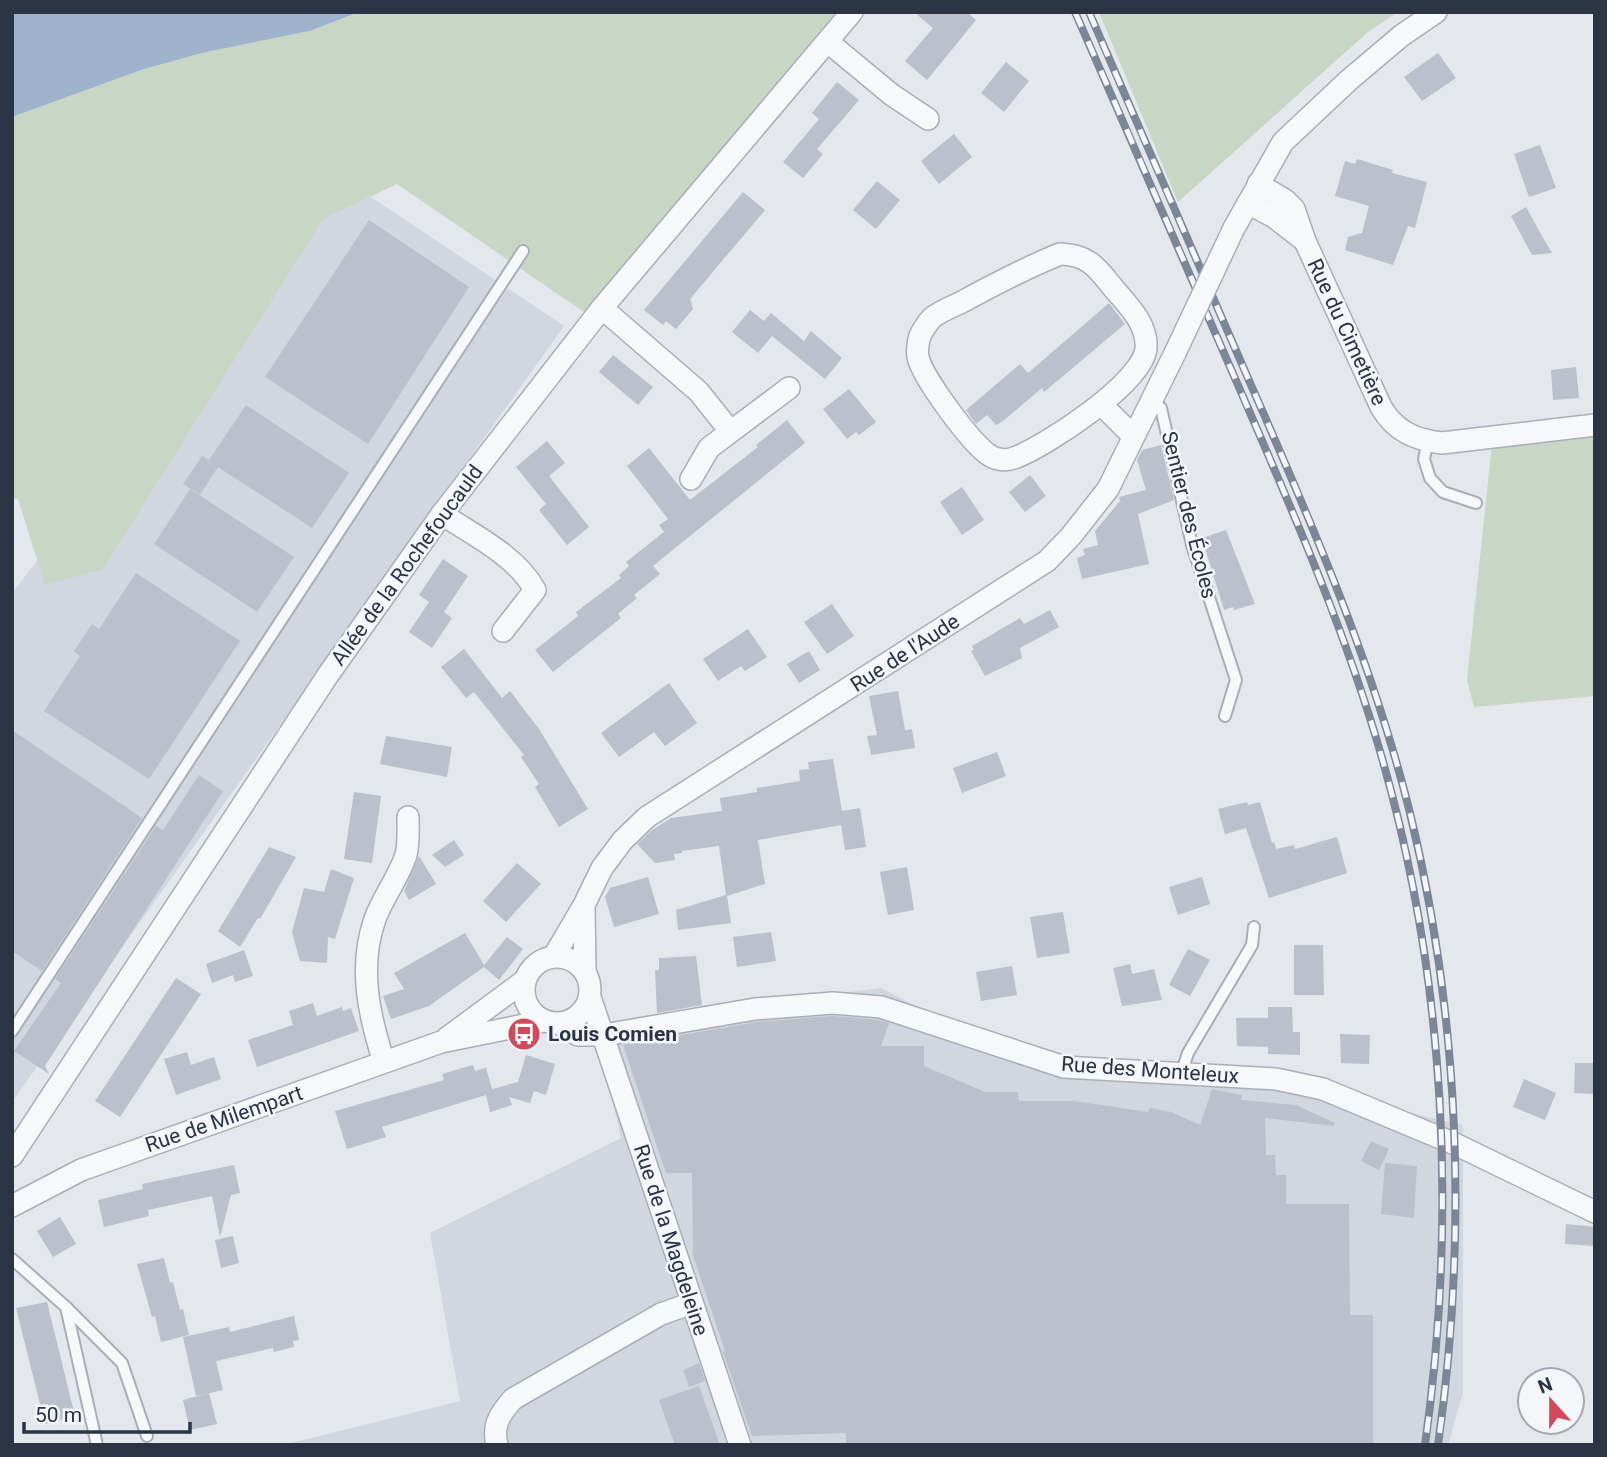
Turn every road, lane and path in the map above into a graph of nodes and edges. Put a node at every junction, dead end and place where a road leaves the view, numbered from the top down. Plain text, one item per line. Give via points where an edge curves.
1 (852, 12) edge
2 (1436, 12) edge
3 (828, 41) junction
4 (928, 119) dead end
5 (1258, 184) junction
6 (1248, 203) junction
7 (1305, 241) junction
8 (523, 251) dead end
9 (602, 308) junction
10 (789, 388) dead end
11 (1150, 400) junction
12 (1101, 404) junction
13 (1595, 425) edge
14 (730, 431) junction
15 (1133, 436) junction
16 (1428, 441) junction
17 (691, 479) dead end
18 (1476, 503) dead end
19 (442, 514) junction
20 (503, 631) dead end
21 (1225, 716) dead end
22 (408, 817) dead end
23 (584, 905) junction
24 (1254, 927) dead end
25 (554, 956) junction
26 (585, 971) junction
27 (524, 981) junction
28 (590, 997) junction
29 (552, 1023) junction
30 (12, 1031) edge
31 (604, 1035) junction
32 (441, 1042) junction
33 (384, 1062) junction
34 (1181, 1074) junction
35 (12, 1156) edge
36 (12, 1206) edge
37 (1595, 1212) edge
38 (12, 1259) edge
39 (692, 1303) junction
40 (66, 1307) junction
41 (146, 1436) dead end
42 (97, 1445) edge
43 (497, 1445) edge
44 (740, 1445) edge

1 - 3 street, Allée de la Rochefoucauld
2 - 5 street, Rue de l'Aude via 1349,80 1283,142
3 - 4 street
3 - 9 street, Allée de la Rochefoucauld
5 - 6 street, Rue de l'Aude
5 - 7 street, Rue du Cimetière via 1294,209
6 - 7 street, Rue du Cimetière
6 - 11 street, Rue de l'Aude, bridge
7 - 16 street, Rue du Cimetière via 1387,416 1408,435
8 - 30 lane
9 - 14 street via 699,392
9 - 19 street, Allée de la Rochefoucauld
10 - 14 street
11 - 15 street, Rue de l'Aude
11 - 21 lane, Sentier des Écoles via 1161,408 1192,545 1236,680
12 - 12 street via 1143,360 1143,327 1094,265 1077,254 1060,254 1018,271 932,318 920,335 918,355 927,379 990,456 1008,461 1030,453
12 - 15 street
13 - 16 street, Rue du Cimetière via 1456,442
14 - 17 street via 709,448
15 - 23 street, Rue de l'Aude via 1108,489 1046,561 647,817 602,868
16 - 18 lane via 1423,459 1430,478 1443,492
19 - 20 street via 502,555 527,576 535,590
19 - 35 street, Allée de la Rochefoucauld via 328,675
22 - 33 street via 406,854 375,918 367,948 365,980
23 - 25 street, Rue de l'Aude
23 - 26 street
24 - 34 lane via 1251,945 1188,1053
25 - 26 street via 566,957
25 - 27 street via 530,969
26 - 28 street
27 - 29 street via 524,997 531,1012
27 - 32 street, Rue de Milempart
28 - 29 street via 573,1020
28 - 31 street, Rue de la Magdeleine
29 - 31 street, Rue des Monteleux via 579,1035
29 - 32 street, Rue de Milempart
31 - 34 street, Rue des Monteleux via 755,1009 834,1003 881,1007 1064,1067
31 - 39 street, Rue de la Magdeleine
32 - 33 street, Rue de Milempart
33 - 36 street, Rue de Milempart via 81,1170
34 - 37 street, Rue des Monteleux via 1276,1079 1323,1088 1455,1144
38 - 40 lane
39 - 43 street via 661,1314 513,1399 499,1415 494,1433
39 - 44 street, Rue de la Magdeleine
40 - 41 lane via 121,1363
40 - 42 lane

